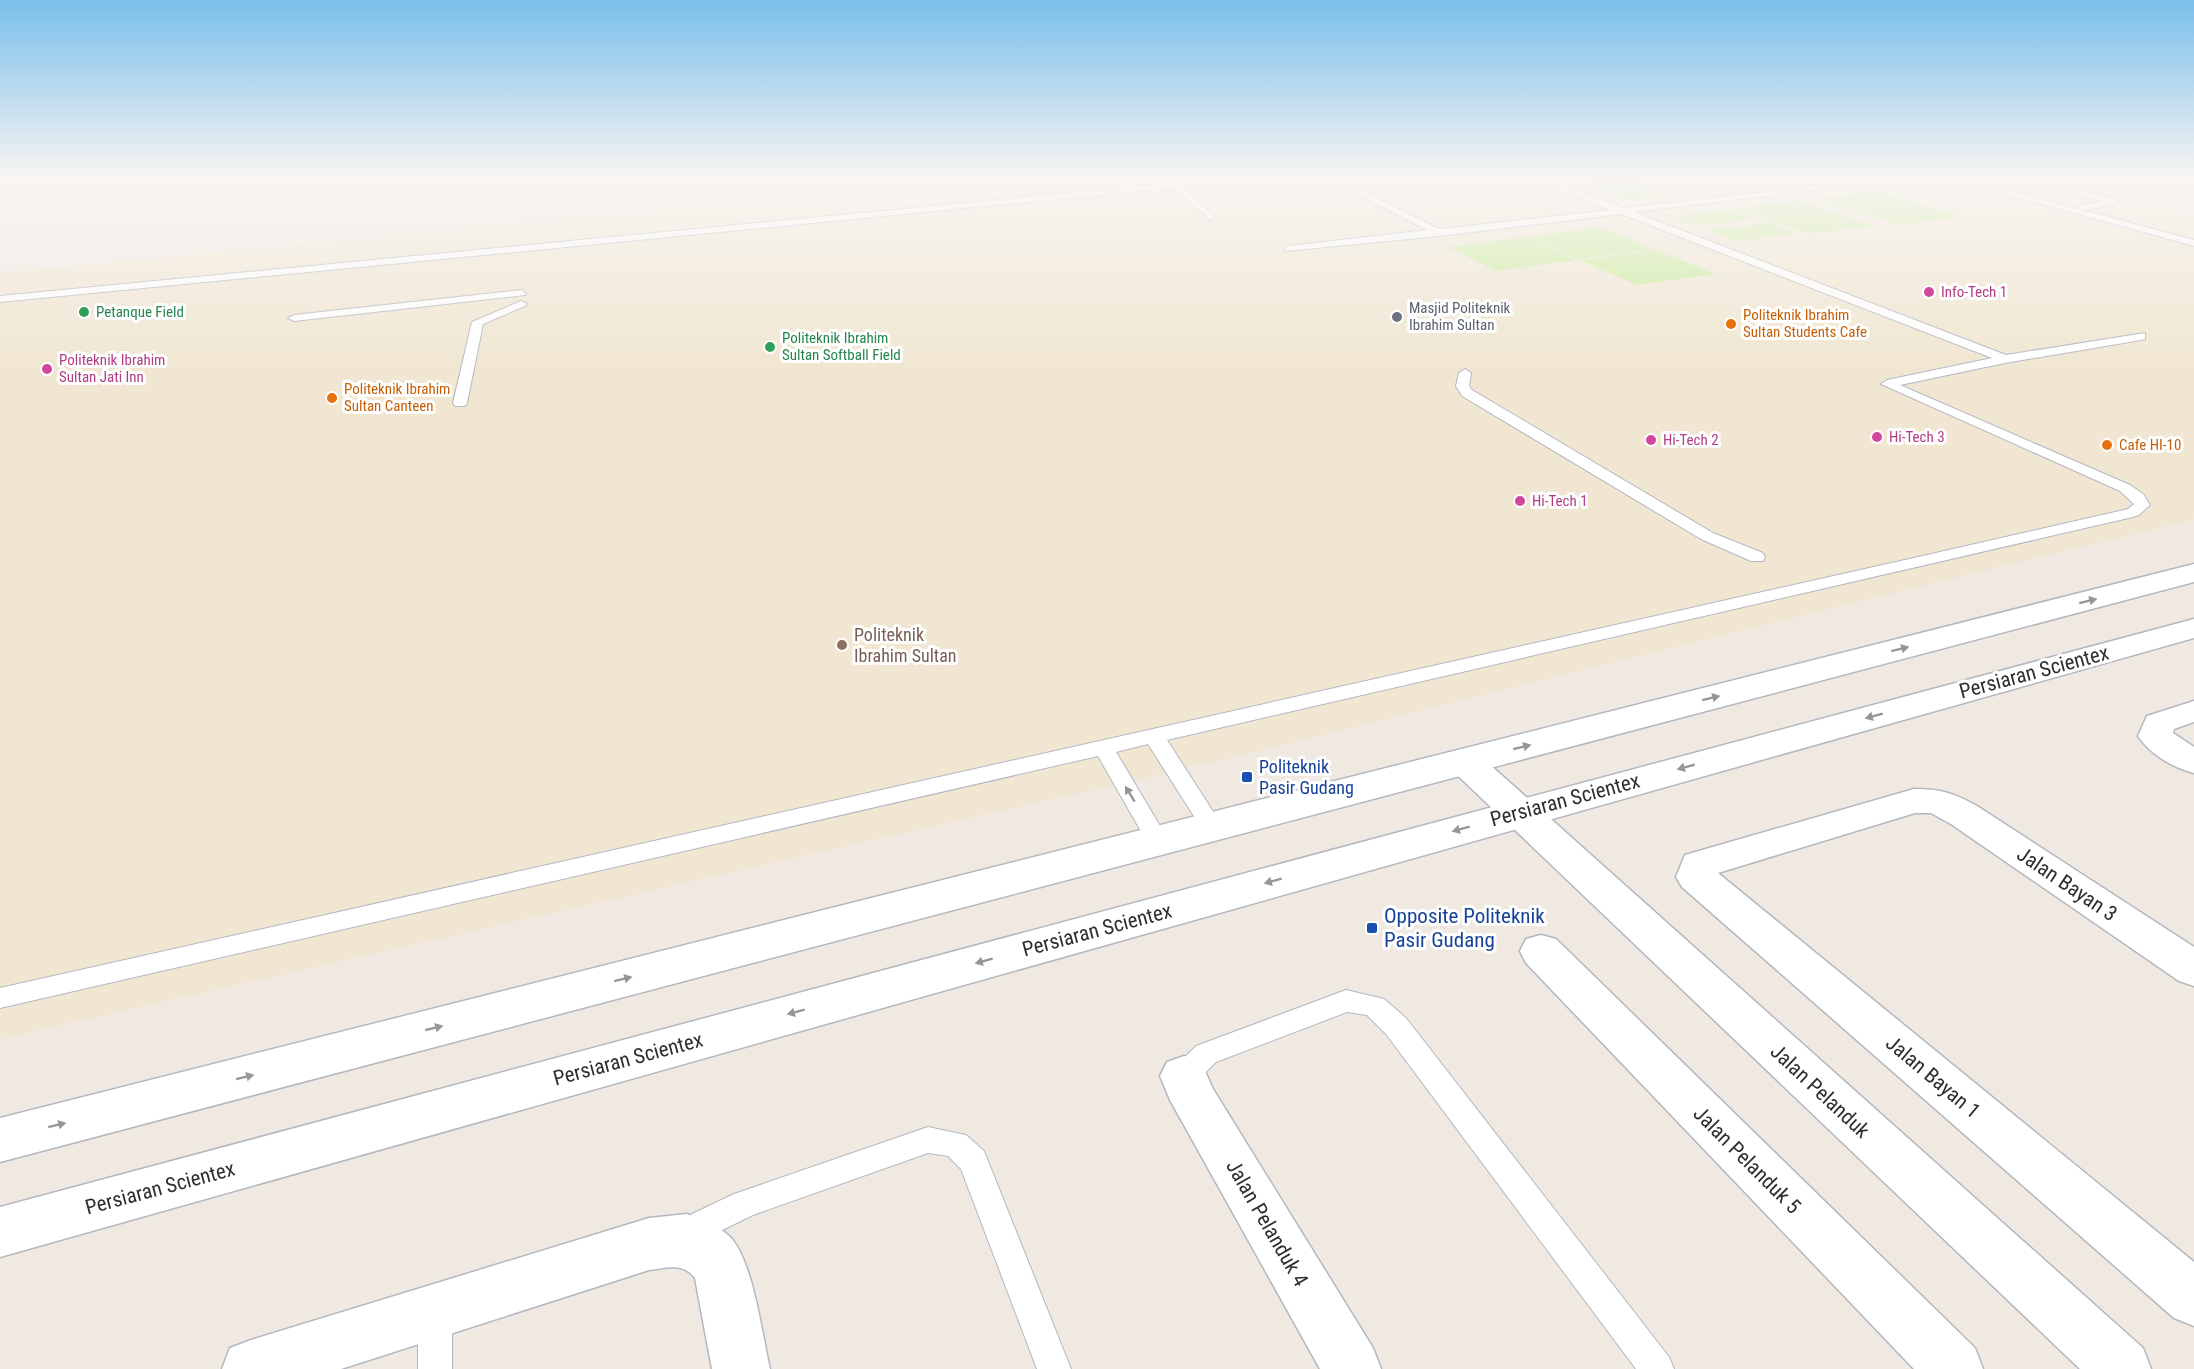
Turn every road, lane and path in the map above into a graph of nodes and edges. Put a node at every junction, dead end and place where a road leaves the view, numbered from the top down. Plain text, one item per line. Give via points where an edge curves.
1 (584, 243) edge
2 (1347, 243) edge
3 (1704, 243) edge
4 (1289, 249) dead end
5 (0, 299) edge
6 (294, 318) dead end
7 (2141, 336) dead end
8 (2005, 359) junction
9 (1465, 373) dead end
10 (460, 403) dead end
11 (1757, 557) dead end
12 (2194, 573) edge
13 (2194, 628) edge
14 (2194, 711) edge
15 (1153, 735) junction
16 (1103, 747) junction
17 (1465, 762) junction
18 (2194, 762) edge
19 (1518, 813) junction
20 (1212, 827) junction
21 (1158, 841) junction
22 (1717, 859) joint
23 (1541, 951) dead end
24 (2194, 969) edge
25 (0, 998) edge
26 (1184, 1076) joint
27 (0, 1140) edge
28 (0, 1232) edge
29 (704, 1254) junction
30 (2194, 1298) edge
31 (435, 1311) junction
32 (1938, 1365) edge
33 (251, 1369) edge
34 (435, 1369) edge
35 (741, 1369) edge
36 (1054, 1369) edge
37 (1352, 1369) edge
38 (1657, 1369) edge
39 (2122, 1369) edge

1 - 5 lane
2 - 4 lane
3 - 8 lane
6 - 10 lane via 521,299 478,322
7 - 8 lane
8 - 15 lane via 1887,384 2125,488 2142,505 2133,512
9 - 11 lane via 1462,386 1467,393 1707,536
17 -> 12 main road
13 -> 19 main road, Persiaran Scientex
14 - 18 main road via 2159,723 2156,736
15 - 16 lane
15 - 20 lane
21 -> 16 lane
16 - 25 lane
17 - 19 main road, Jalan Pelanduk
17 - 20 main road
19 -> 28 main road, Persiaran Scientex
19 - 39 main road, Jalan Pelanduk
20 - 21 main road
27 -> 21 main road
22 - 24 main road, Jalan Bayan 3 via 1914,801 1938,801
22 - 30 main road, Jalan Bayan 1 via 1699,865 1696,877
23 - 32 main road, Jalan Pelanduk 5
26 - 37 main road, Jalan Pelanduk 4 via 1194,1100
26 - 38 lane via 1206,1054 1346,1000 1375,1006 1396,1026
29 - 31 main road via 649,1244
29 - 35 main road
29 - 36 lane via 703,1224 745,1204 928,1140 956,1144 973,1161
31 - 33 main road
31 - 34 lane

